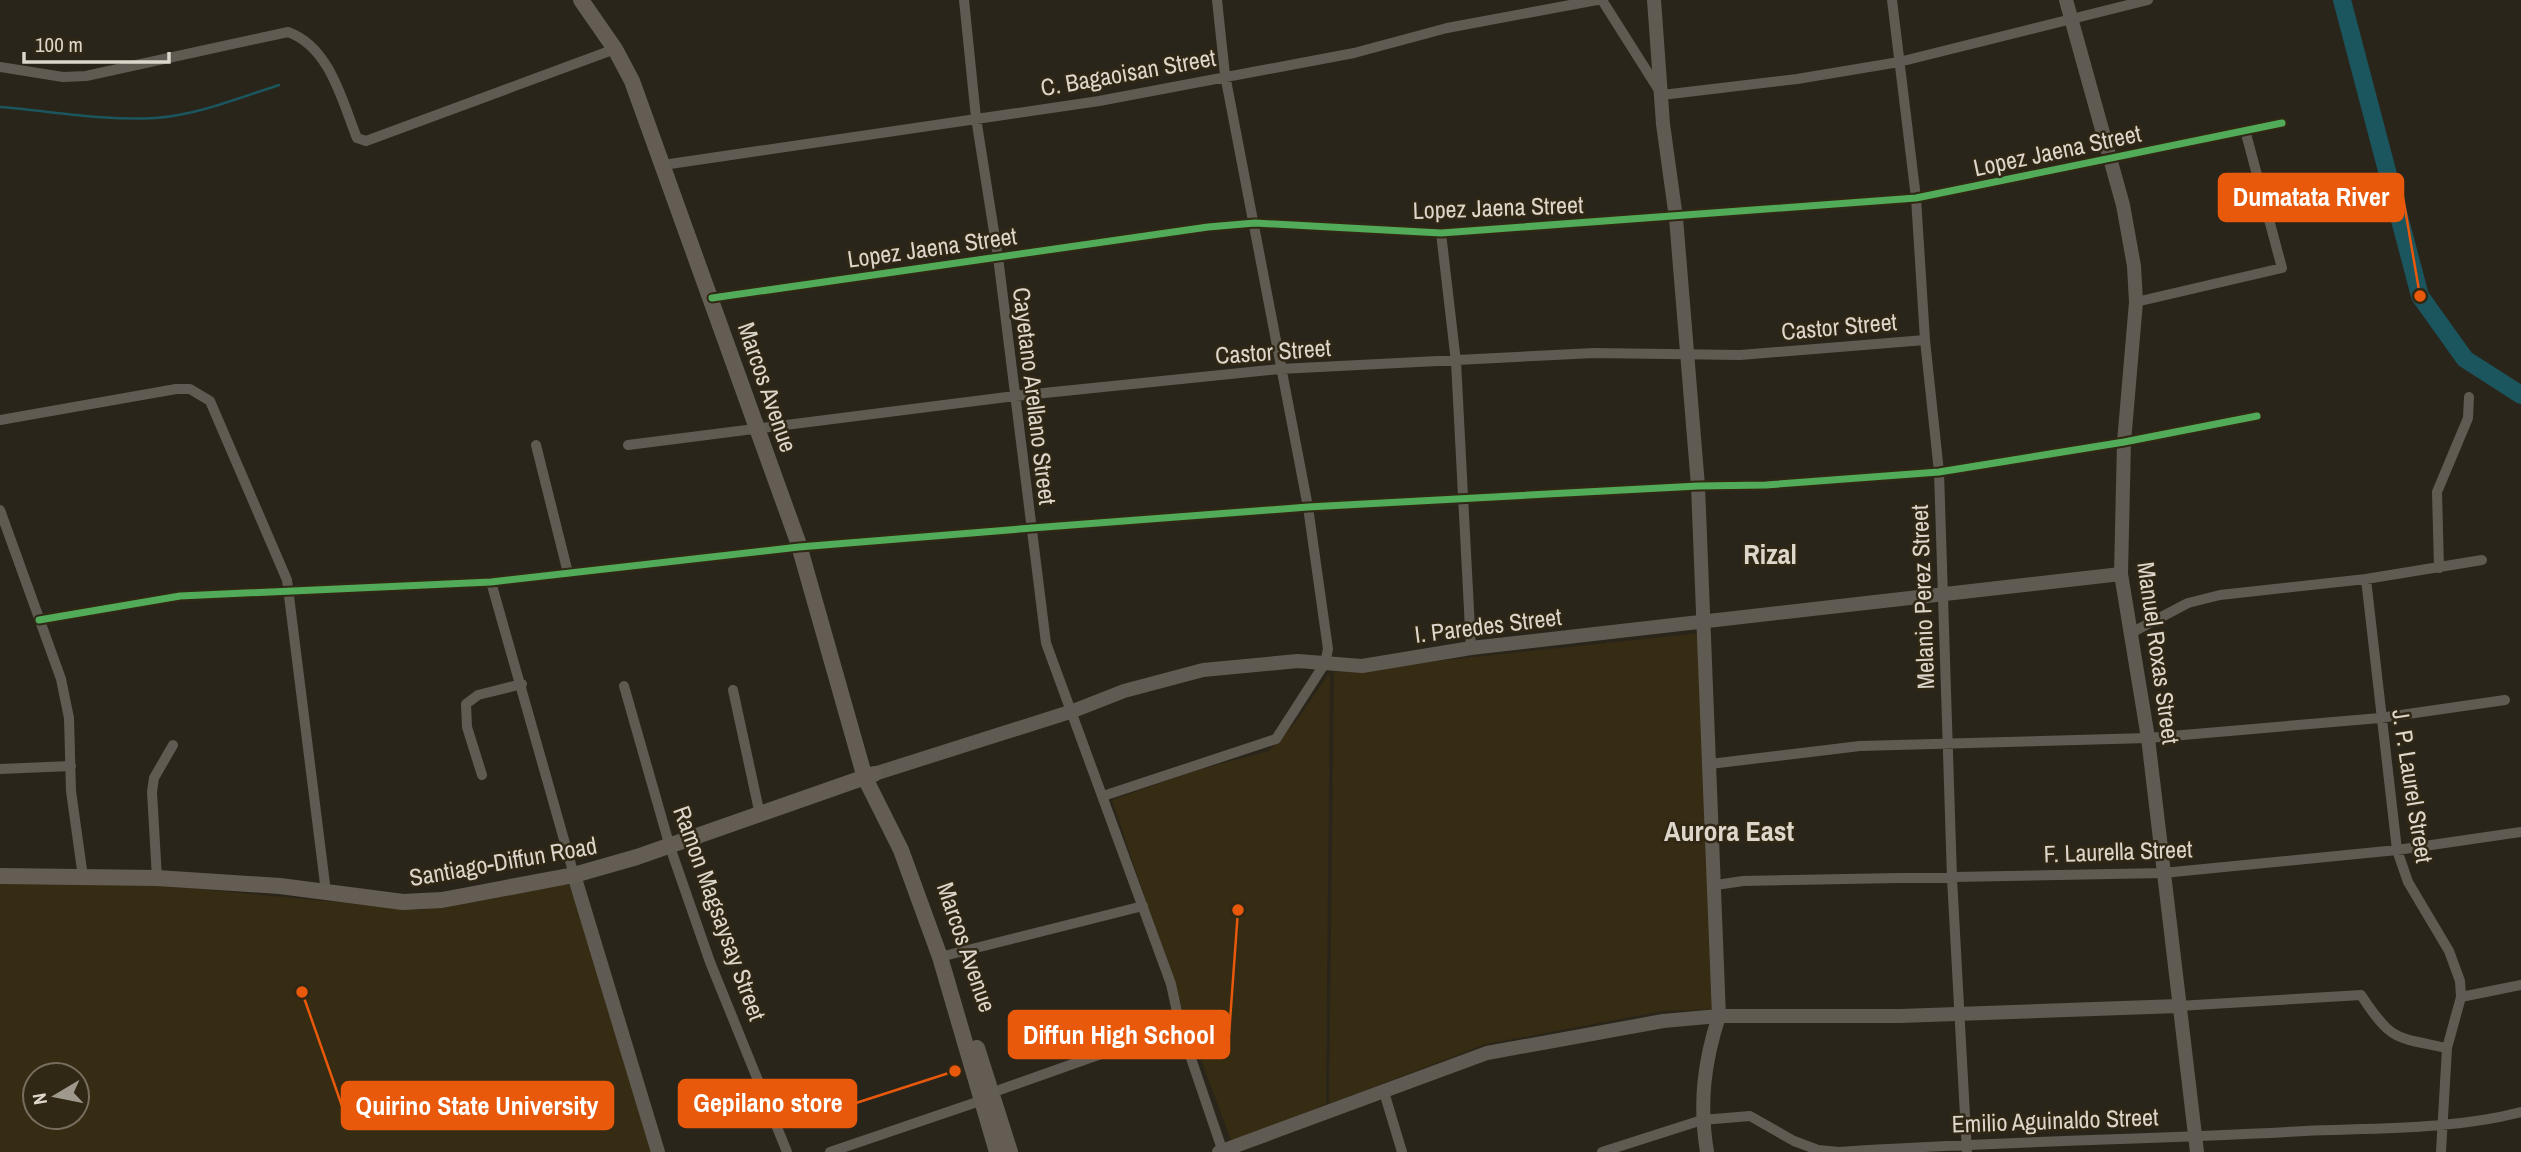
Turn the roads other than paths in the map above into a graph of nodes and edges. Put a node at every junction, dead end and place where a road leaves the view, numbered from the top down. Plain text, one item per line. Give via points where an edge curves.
1 (581, 0) edge
2 (964, 0) edge
3 (1217, 0) edge
4 (1599, 0) edge
5 (1654, 0) edge
6 (1892, 0) edge
7 (2066, 0) edge
8 (2148, 0) edge
9 (2074, 19) junction
10 (615, 48) junction
11 (1899, 62) junction
12 (0, 67) edge
13 (1225, 75) junction
14 (1662, 95) junction
15 (976, 118) junction
16 (2282, 123) dead end
17 (2245, 130) junction
18 (2109, 158) junction
19 (663, 165) junction
20 (1916, 198) junction
21 (1676, 218) junction
22 (1255, 223) junction
23 (1441, 233) junction
24 (998, 257) junction
25 (712, 298) junction
26 (2136, 302) junction
27 (1925, 340) junction
28 (1688, 355) junction
29 (1456, 362) junction
30 (1280, 369) junction
31 (1014, 396) junction
32 (2469, 397) dead end
33 (2257, 416) dead end
34 (0, 420) edge
35 (758, 427) junction
36 (2124, 443) junction
37 (536, 445) dead end
38 (628, 445) dead end
39 (1939, 471) junction
40 (1698, 486) junction
41 (1461, 500) junction
42 (1308, 507) junction
43 (0, 510) edge
44 (1032, 528) junction
45 (799, 547) junction
46 (2482, 560) dead end
47 (2439, 568) junction
48 (568, 573) junction
49 (2122, 574) junction
50 (2366, 579) junction
51 (491, 582) junction
52 (289, 593) junction
53 (1943, 595) junction
54 (39, 620) junction
55 (1705, 623) junction
56 (2129, 634) junction
57 (1471, 648) junction
58 (1325, 663) junction
59 (522, 684) junction
60 (624, 686) dead end
61 (733, 690) dead end
62 (2505, 700) dead end
63 (1073, 711) junction
64 (2380, 718) junction
65 (2148, 738) junction
66 (1948, 743) junction
67 (173, 745) dead end
68 (1710, 764) junction
69 (71, 766) junction
70 (0, 769) edge
71 (868, 772) junction
72 (482, 775) dead end
73 (1104, 796) junction
74 (760, 815) junction
75 (2521, 832) edge
76 (670, 847) junction
77 (2398, 850) junction
78 (2163, 873) junction
79 (574, 875) junction
80 (0, 876) edge
81 (83, 877) junction
82 (157, 877) junction
83 (1952, 878) junction
84 (1716, 885) junction
85 (326, 892) junction
86 (1143, 906) junction
87 (944, 956) junction
88 (2521, 985) edge
89 (2461, 997) junction
90 (2178, 1006) junction
91 (1958, 1014) junction
92 (1719, 1016) junction
93 (1180, 1026) junction
94 (2447, 1048) junction
95 (1384, 1093) junction
96 (985, 1097) junction
97 (2521, 1112) edge
98 (1702, 1120) junction
99 (2440, 1124) junction
100 (2196, 1145) edge
101 (1967, 1147) edge
102 (658, 1152) edge
103 (787, 1152) edge
104 (830, 1152) edge
105 (997, 1152) edge
106 (1010, 1152) edge
107 (1222, 1152) edge
108 (1402, 1152) edge
109 (1602, 1152) edge
110 (1707, 1152) edge
111 (2441, 1152) edge

1 - 10 main road, Marcos Avenue
2 - 15 street, Cayetano Arellano Street
3 - 13 street
4 - 13 street, C. Bagaoisan Street via 1447,28 1354,53
4 - 14 street
5 - 14 street
6 - 11 street, Melanio Perez Street
7 - 9 street, Manuel Roxas Street
8 - 9 street
9 - 11 street
9 - 18 street, Manuel Roxas Street
10 - 12 street via 366,141 357,138 326,64 299,36 288,32 86,76
10 - 19 main road, Marcos Avenue
11 - 14 street
11 - 20 street, Melanio Perez Street
13 - 15 street, C. Bagaoisan Street via 1099,101
13 - 22 street
14 - 21 street
15 - 19 street, C. Bagaoisan Street
15 - 24 street, Cayetano Arellano Street
16 - 17 street, Lopez Jaena Street
17 - 18 street, Lopez Jaena Street
17 - 26 street via 2282,268
18 - 20 street, Lopez Jaena Street
18 - 26 street, Manuel Roxas Street via 2125,217
19 - 25 main road, Marcos Avenue
20 - 21 street, Lopez Jaena Street
20 - 27 street, Melanio Perez Street
21 - 23 street, Lopez Jaena Street
21 - 28 street
22 - 23 street, Lopez Jaena Street
22 - 24 street, Lopez Jaena Street
22 - 30 street
23 - 29 street
24 - 25 street, Lopez Jaena Street
24 - 31 street, Cayetano Arellano Street
25 - 35 main road, Marcos Avenue
26 - 36 street, Manuel Roxas Street
27 - 28 street, Castor Street
27 - 39 street, Melanio Perez Street
28 - 29 street, Castor Street via 1594,353
28 - 40 street
29 - 30 street, Castor Street
29 - 41 street
30 - 31 street, Castor Street
30 - 42 street
31 - 35 street, Castor Street
31 - 44 street, Cayetano Arellano Street
32 - 47 street via 2468,418 2437,492
33 - 36 street
34 - 52 street via 176,389 200,393 210,401 230,444 282,565
35 - 38 street, Castor Street
35 - 45 main road, Marcos Avenue
36 - 39 street
36 - 49 street, Manuel Roxas Street
37 - 48 street
39 - 40 street
39 - 53 street, Melanio Perez Street
40 - 41 street
40 - 55 street
41 - 42 street
41 - 57 street
42 - 44 street
42 - 58 street via 1328,649
43 - 54 street
44 - 45 street
44 - 63 street, Cayetano Arellano Street via 1046,643
45 - 48 street
45 - 71 main road, Marcos Avenue
46 - 47 street
47 - 50 street
48 - 51 street
49 - 53 street, I. Paredes Street
49 - 56 street, Manuel Roxas Street
50 - 56 street via 2220,595 2188,603
50 - 64 street, J. P. Laurel Street
51 - 52 street
51 - 59 street
52 - 54 street via 180,596
52 - 85 street
53 - 55 street, I. Paredes Street
53 - 66 street, Melanio Perez Street
54 - 69 street via 61,679
55 - 57 street, I. Paredes Street
55 - 68 street
56 - 65 street, Manuel Roxas Street
57 - 58 street, I. Paredes Street via 1362,666
58 - 63 street, I. Paredes Street via 1298,661 1203,670 1124,691
58 - 73 street via 1276,739
59 - 72 street via 478,695 466,704 467,727
59 - 79 street
60 - 76 street, Ramon Magsaysay Street
61 - 74 street
62 - 64 street
63 - 71 street, I. Paredes Street
63 - 73 street, Cayetano Arellano Street
64 - 65 street
64 - 77 street, J. P. Laurel Street
65 - 66 street
65 - 78 street, Manuel Roxas Street
66 - 68 street via 1860,746
66 - 83 street, Melanio Perez Street
67 - 82 street via 152,792
68 - 84 street
69 - 70 street
69 - 81 street via 74,828
71 - 74 main road, Santiago-Diffun Road
71 - 87 main road, Marcos Avenue
73 - 86 street, Cayetano Arellano Street
74 - 76 main road, Santiago-Diffun Road
75 - 77 street, F. Laurella Street
76 - 79 main road, Santiago-Diffun Road
76 - 103 street, Ramon Magsaysay Street via 710,962
77 - 78 street, F. Laurella Street
77 - 89 street, J. P. Laurel Street via 2413,891 2456,965
78 - 83 street, F. Laurella Street
78 - 90 street, Manuel Roxas Street
79 - 85 main road, Santiago-Diffun Road via 442,900 403,902
79 - 102 street
80 - 81 main road, Santiago-Diffun Road
81 - 82 main road, Santiago-Diffun Road
82 - 85 main road, Santiago-Diffun Road
83 - 84 street, F. Laurella Street
83 - 91 street, Melanio Perez Street
84 - 92 street
86 - 87 street
86 - 93 street, Cayetano Arellano Street via 1171,984
87 - 96 main road, Marcos Avenue
88 - 89 street
89 - 94 street, J. P. Laurel Street
90 - 91 street
90 - 94 street via 2361,995 2394,1037
90 - 100 street, Manuel Roxas Street
91 - 92 street
91 - 101 street, Melanio Perez Street
92 - 95 street via 1663,1021 1486,1053
92 - 98 street via 1708,1050
93 - 96 street
93 - 107 street, Cayetano Arellano Street
94 - 99 street, J. P. Laurel Street
95 - 107 street via 1326,1110
95 - 108 street
96 - 104 street
96 - 105 main road, Marcos Avenue
96 - 106 main road, Marcos Avenue
97 - 99 street, Emilio Aguinaldo Street
98 - 101 street, Emilio Aguinaldo Street via 1750,1116 1818,1150
98 - 109 street, Emilio Aguinaldo Street
98 - 110 street
99 - 100 street, Emilio Aguinaldo Street
99 - 111 street, J. P. Laurel Street
100 - 101 street, Emilio Aguinaldo Street

